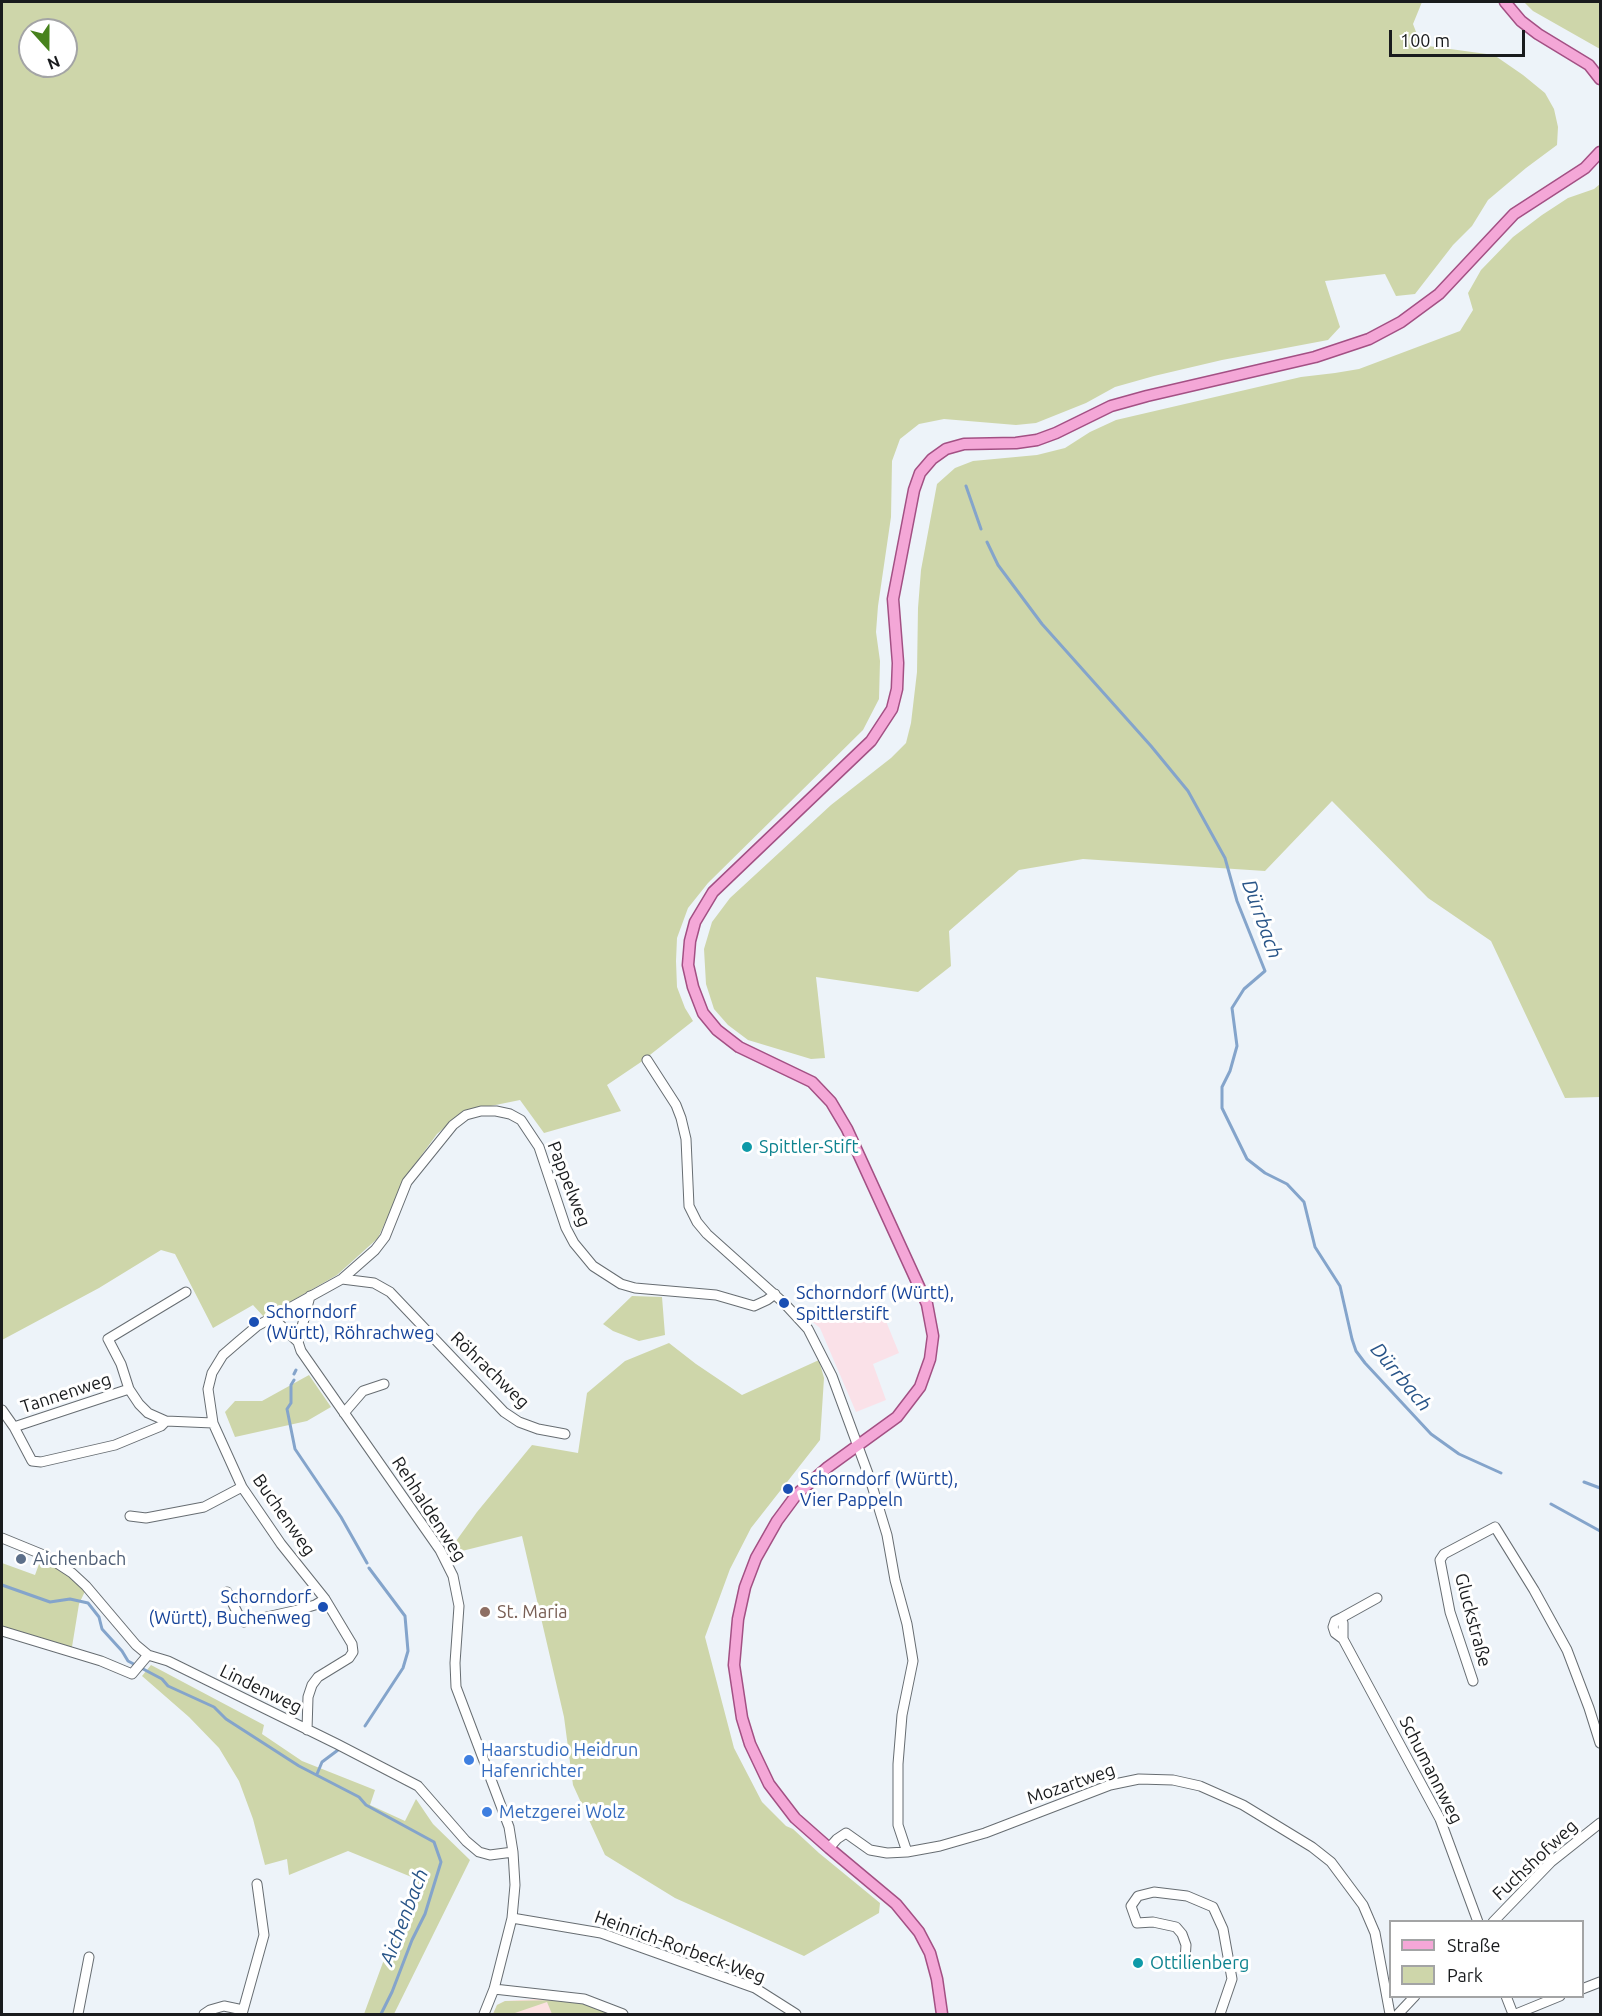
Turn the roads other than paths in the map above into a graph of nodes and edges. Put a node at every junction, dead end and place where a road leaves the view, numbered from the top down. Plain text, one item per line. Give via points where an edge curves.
1 (1504, 2) edge
2 (1600, 79) edge
3 (1600, 152) edge
4 (647, 1060) dead end
5 (342, 1279) junction
6 (186, 1292) dead end
7 (775, 1294) junction
8 (310, 1296) junction
9 (273, 1318) junction
10 (298, 1342) junction
11 (384, 1384) dead end
12 (129, 1389) junction
13 (2, 1410) edge
14 (344, 1413) junction
15 (166, 1421) junction
16 (213, 1424) junction
17 (14, 1427) junction
18 (565, 1434) dead end
19 (856, 1446) junction
20 (242, 1487) junction
21 (130, 1516) dead end
22 (2, 1538) edge
23 (1440, 1560) junction
24 (1431, 1566) dead end
25 (227, 1592) dead end
26 (1377, 1598) dead end
27 (325, 1599) junction
28 (2, 1631) edge
29 (148, 1655) junction
30 (1473, 1681) dead end
31 (307, 1730) junction
32 (1600, 1743) edge
33 (1600, 1823) edge
34 (829, 1848) junction
35 (513, 1852) junction
36 (908, 1852) junction
37 (257, 1884) dead end
38 (512, 1918) junction
39 (1477, 1920) edge
40 (1495, 1920) edge
41 (89, 1957) dead end
42 (1185, 1960) dead end
43 (1600, 1982) edge
44 (1584, 1988) edge
45 (494, 1989) junction
46 (1413, 1998) edge
47 (1507, 1998) edge
48 (1555, 1998) edge
49 (242, 2012) edge
50 (78, 2014) edge
51 (204, 2014) edge
52 (484, 2014) edge
53 (623, 2014) edge
54 (796, 2014) edge
55 (942, 2014) edge
56 (1220, 2014) edge
57 (1390, 2014) edge
58 (1398, 2014) edge
59 (1514, 2014) edge

1 - 2 main road via 1521,21 1589,65
3 - 19 main road via 1585,168 1514,214 1438,294 1401,322 1369,339 1315,357 1111,406 1037,440 964,444 946,449 920,473 893,599 898,663 892,709 871,741 712,892 695,921 688,965 703,1013 717,1030 738,1047 812,1082 831,1102 927,1304 933,1336 920,1388 897,1417
4 - 7 street via 681,1118 686,1138 689,1206 696,1222
5 - 7 street, Pappelweg via 385,1237 407,1182 453,1125 466,1115 496,1111 521,1120 531,1133 566,1228 582,1254 604,1275 634,1288 716,1294 754,1306
5 - 8 street, Pappelweg
5 - 18 street, Röhrachweg via 374,1283 390,1292 504,1412 538,1429
6 - 12 street, Tannenweg via 108,1339
7 - 19 street via 813,1337 832,1376
8 - 9 street, Pappelweg
8 - 10 street
9 - 10 street, Rehhaldenweg
9 - 16 street, Buchenweg via 257,1326 223,1355 212,1373 208,1389
10 - 14 street, Rehhaldenweg
11 - 14 street via 363,1391
12 - 15 street, Tannenweg via 148,1413
12 - 17 street, Tannenweg
13 - 17 street, Tannenweg
14 - 35 street, Rehhaldenweg via 440,1550 453,1575 459,1606 456,1687 509,1827
15 - 16 street, Tannenweg
15 - 17 street, Tannenweg via 116,1445 41,1462 32,1461
16 - 20 street, Buchenweg
19 - 34 main road via 806,1485 772,1529 745,1587 735,1643 738,1695 750,1744 782,1802
19 - 36 street via 886,1535 913,1661 902,1715 898,1764 898,1825
20 - 21 street via 204,1507 146,1518
20 - 27 street, Buchenweg
22 - 29 street, Lindenweg via 39,1552 72,1573
23 - 24 street
23 - 30 street, Gluckstraße via 1450,1612
23 - 32 street, Gluckstraße via 1444,1554 1495,1527 1567,1650
25 - 27 street via 244,1622 298,1610
26 - 39 street, Schumannweg via 1341,1618 1343,1639 1440,1819
27 - 31 street, Buchenweg via 353,1652 312,1685
28 - 29 street via 132,1674
29 - 31 street, Lindenweg via 168,1661
31 - 35 street, Lindenweg via 417,1786 479,1852
33 - 40 street, Fuchshofweg via 1551,1862
34 - 36 street, Mozartweg via 846,1833 870,1850
34 - 55 main road via 896,1904 919,1932 930,1953
35 - 38 street, Rehhaldenweg
36 - 57 street, Mozartweg via 985,1833 1110,1785 1139,1779 1200,1786 1243,1805 1331,1862 1363,1905 1375,1933
37 - 49 street via 264,1935
38 - 45 street, Rehhaldenweg
38 - 54 street, Heinrich-Rorbeck-Weg via 601,1933 755,1988
41 - 50 street
42 - 56 street via 1186,1945 1176,1927 1137,1923 1131,1906 1138,1896 1154,1892 1187,1896 1213,1907 1223,1929 1232,1979
43 - 44 street
45 - 52 street, Rehhaldenweg
45 - 53 street via 584,1999
46 - 58 street
47 - 59 street
48 - 59 street
49 - 51 street via 224,2006

